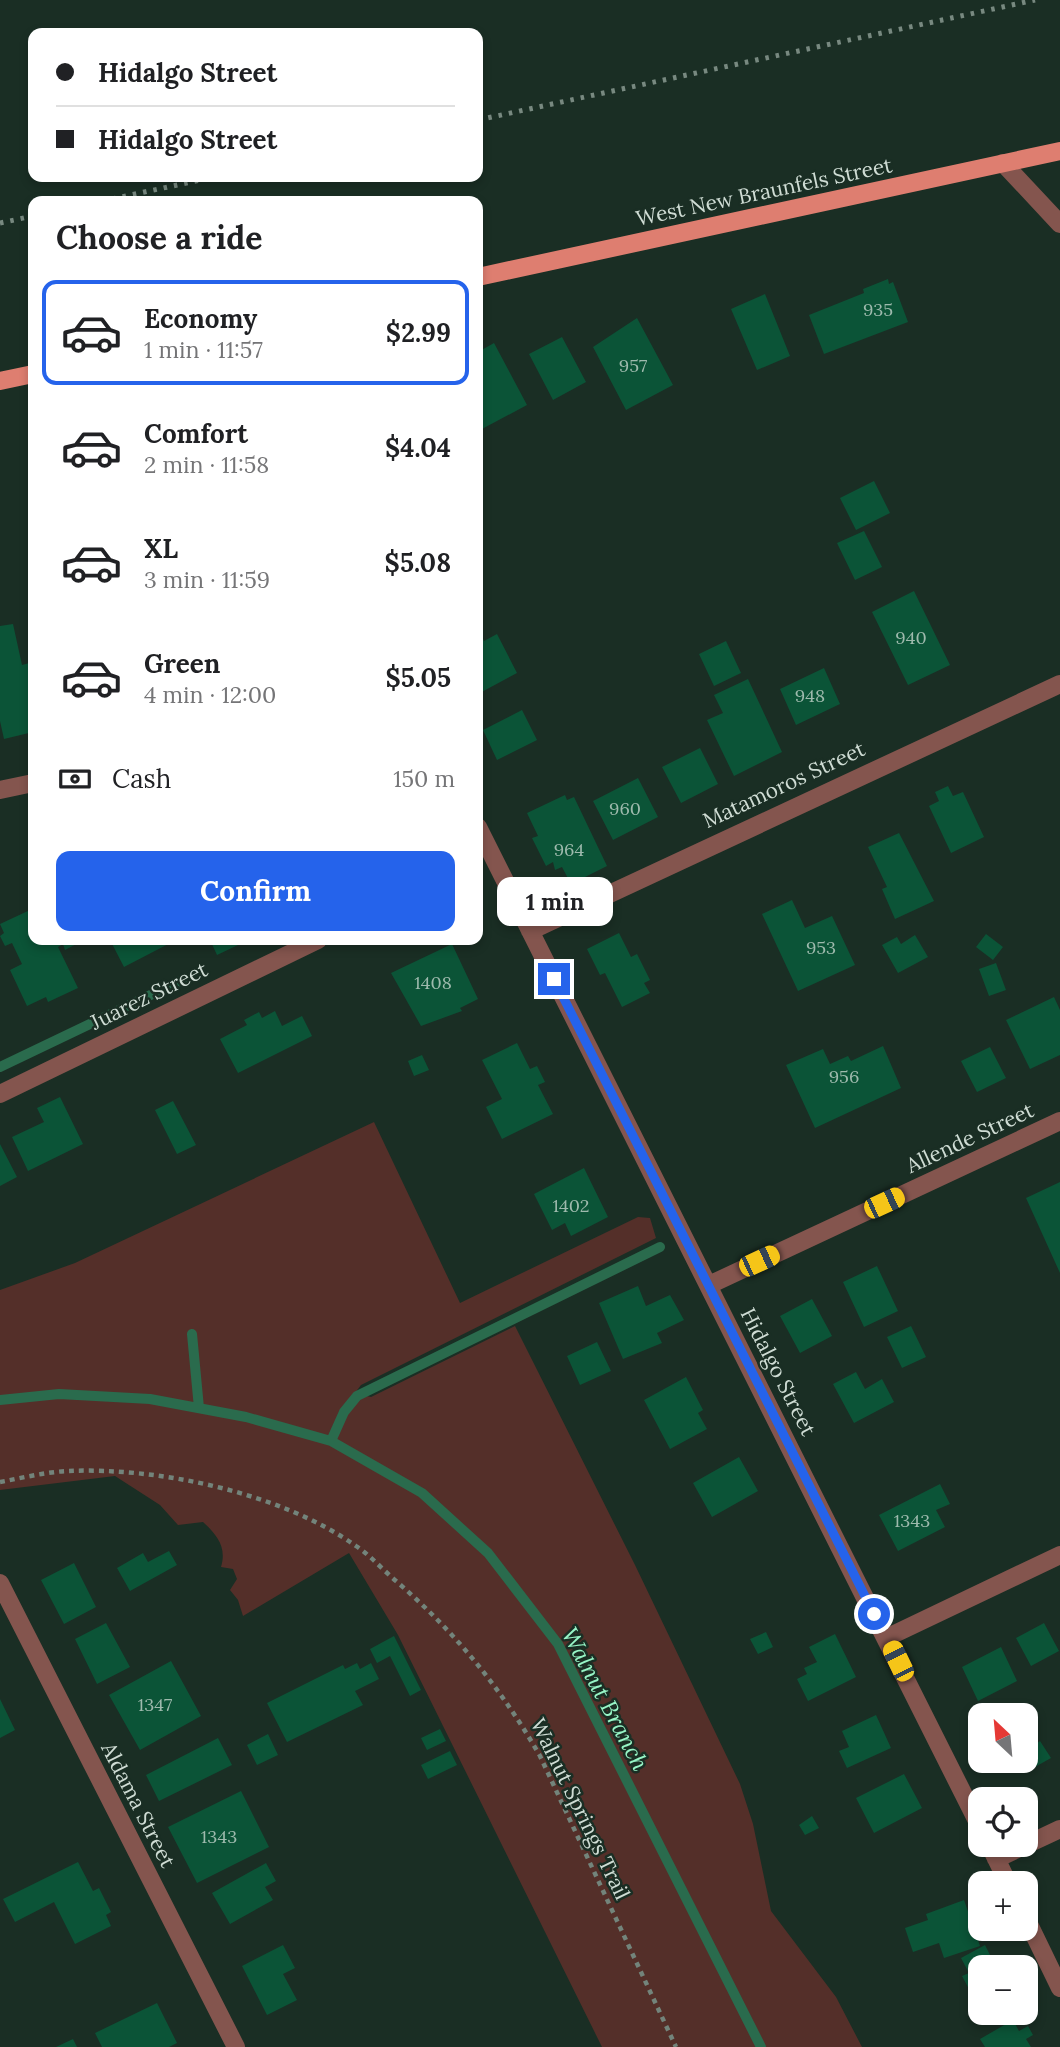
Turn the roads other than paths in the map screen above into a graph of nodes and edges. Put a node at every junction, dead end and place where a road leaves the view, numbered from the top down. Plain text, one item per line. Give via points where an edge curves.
1 (1060, 151) edge
2 (1003, 163) junction
3 (1060, 224) edge
4 (483, 276) edge
5 (28, 375) edge
6 (0, 381) edge
7 (1060, 684) edge
8 (28, 784) edge
9 (0, 790) edge
10 (485, 859) edge
11 (530, 931) junction
12 (308, 945) edge
13 (0, 1094) edge
14 (1060, 1121) edge
15 (709, 1285) junction
16 (1060, 1555) edge
17 (0, 1583) edge
18 (886, 1638) junction
19 (968, 1803) edge
20 (1060, 1829) edge
21 (1038, 1837) edge
22 (1037, 1941) edge
23 (1060, 1988) edge
24 (236, 2047) edge

1 - 2 main road, West New Braunfels Street
2 - 3 street
2 - 4 main road, West New Braunfels Street
5 - 6 main road
7 - 11 street, Matamoros Street
8 - 9 street
10 - 11 street, Hidalgo Street
11 - 15 street, Hidalgo Street
12 - 13 street, Juarez Street
14 - 15 street, Allende Street
15 - 18 street, Hidalgo Street
16 - 18 street
17 - 24 street, Aldama Street
18 - 19 street, Hidalgo Street
20 - 21 street
22 - 23 street

